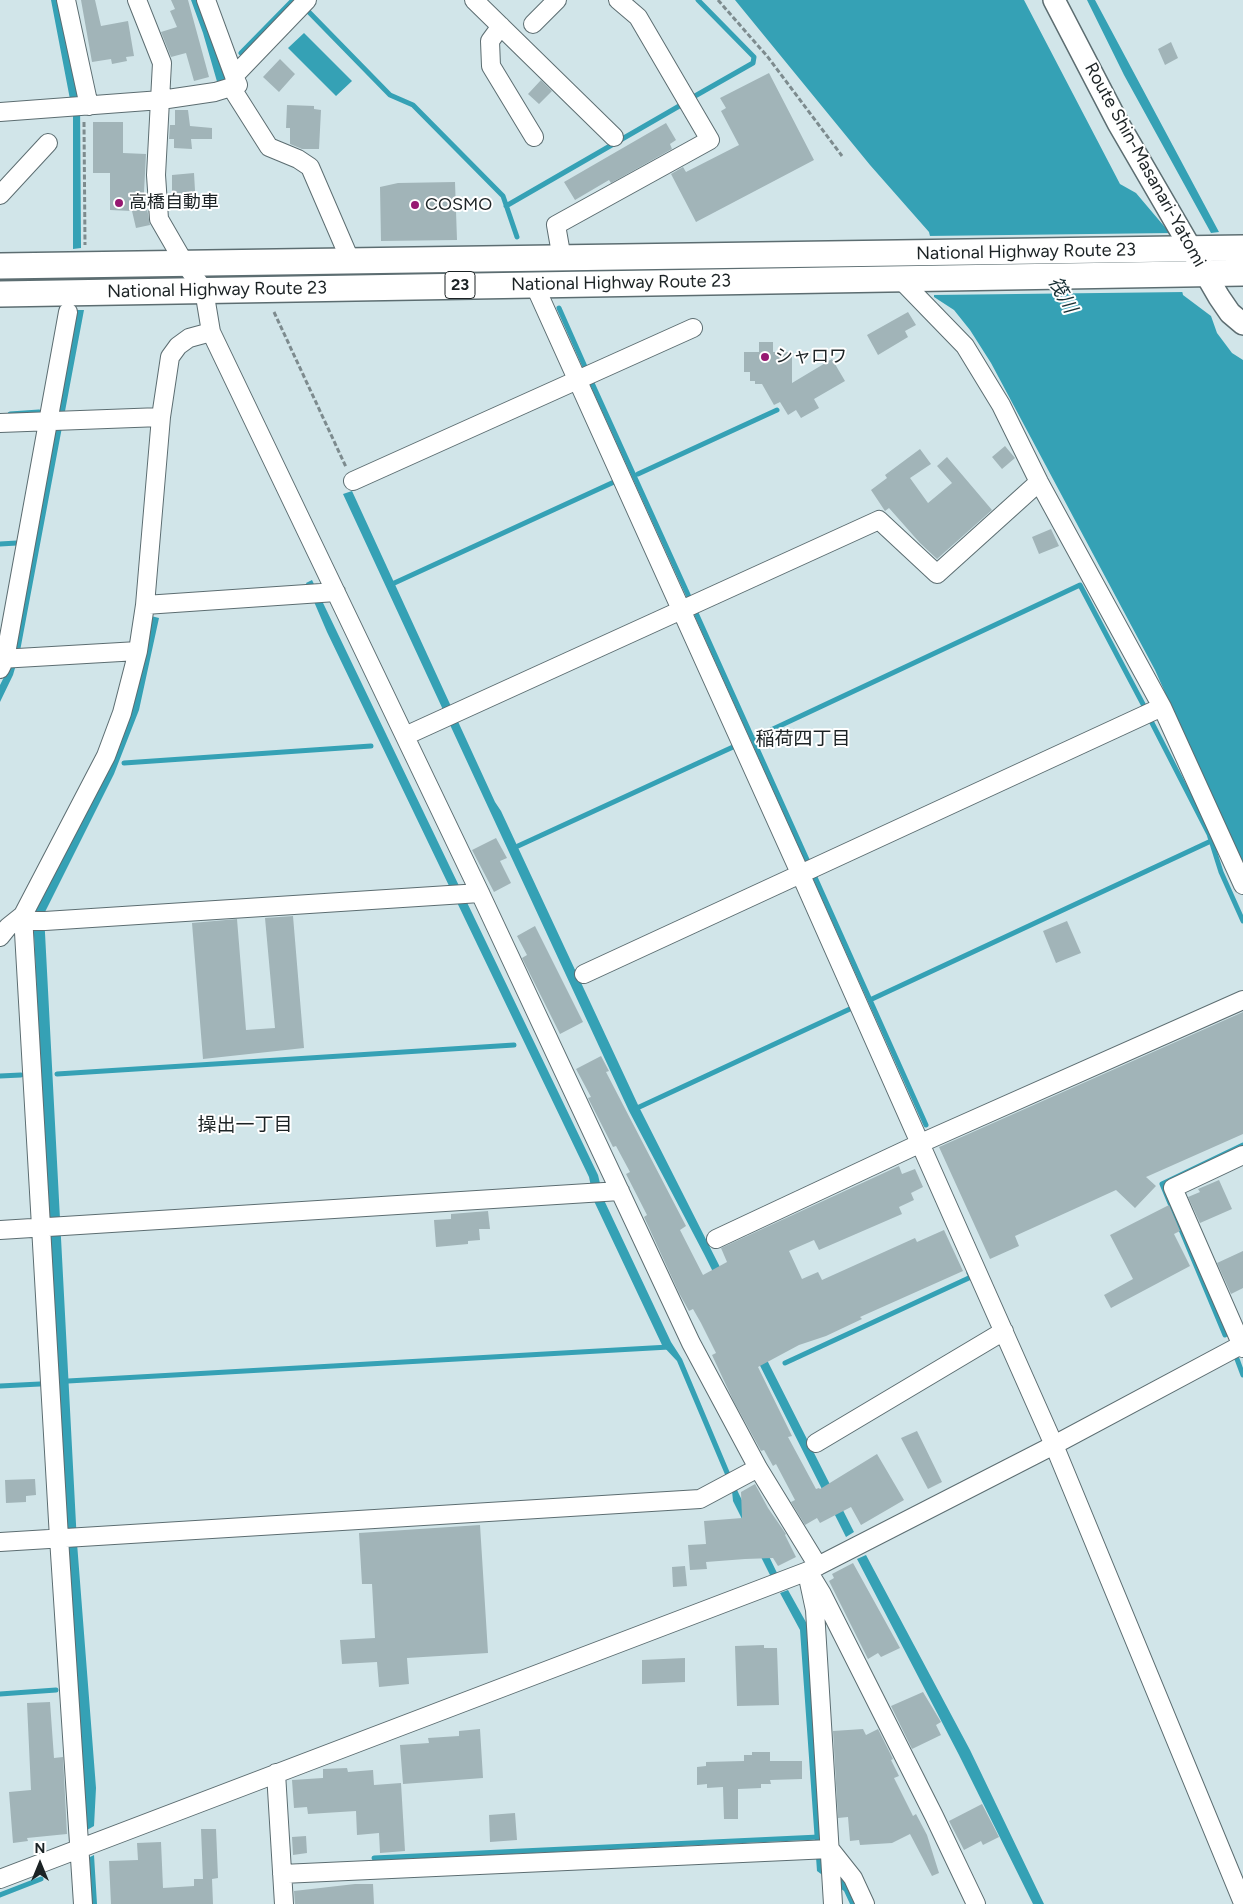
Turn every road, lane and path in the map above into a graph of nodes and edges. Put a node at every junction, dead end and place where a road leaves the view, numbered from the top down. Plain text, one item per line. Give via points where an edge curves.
1 (66, 0) edge
2 (136, 0) edge
3 (206, 0) edge
4 (474, 0) edge
5 (557, 0) edge
6 (618, 0) edge
7 (718, 0) edge
8 (1054, 0) edge
9 (304, 4) edge
10 (533, 24) dead end
11 (501, 26) junction
12 (233, 81) junction
13 (161, 100) junction
14 (81, 106) junction
15 (0, 112) edge
16 (534, 137) dead end
17 (614, 137) dead end
18 (48, 143) dead end
19 (842, 156) dead end
20 (0, 195) edge
21 (85, 245) dead end
22 (1243, 248) edge
23 (562, 259) junction
24 (1193, 261) junction
25 (350, 262) junction
26 (185, 264) junction
27 (0, 266) edge
28 (1243, 273) edge
29 (910, 278) junction
30 (534, 284) junction
31 (204, 290) junction
32 (0, 294) edge
33 (68, 312) dead end
34 (274, 312) dead end
35 (1243, 324) edge
36 (693, 328) dead end
37 (211, 332) junction
38 (577, 380) junction
39 (161, 417) junction
40 (55, 420) junction
41 (0, 424) edge
42 (353, 481) joint
43 (1039, 482) junction
44 (321, 593) junction
45 (145, 605) junction
46 (680, 610) junction
47 (138, 651) junction
48 (7, 661) edge
49 (1162, 707) junction
50 (404, 736) junction
51 (800, 873) junction
52 (1243, 885) edge
53 (474, 894) junction
54 (33, 919) junction
55 (0, 937) edge
56 (584, 974) dead end
57 (1243, 1000) edge
58 (921, 1143) junction
59 (1243, 1155) edge
60 (614, 1192) junction
61 (50, 1227) junction
62 (0, 1230) edge
63 (716, 1238) dead end
64 (1004, 1331) junction
65 (1243, 1346) edge
66 (816, 1443) dead end
67 (1054, 1445) junction
68 (758, 1468) junction
69 (68, 1538) junction
70 (0, 1542) edge
71 (813, 1569) junction
72 (276, 1774) junction
73 (823, 1849) junction
74 (80, 1850) junction
75 (282, 1874) junction
76 (0, 1879) edge
77 (1243, 1903) edge
78 (83, 1904) edge
79 (284, 1904) edge
80 (833, 1904) edge
81 (865, 1904) edge
82 (976, 1904) edge

1 - 14 street
2 - 13 street via 162,63
3 - 12 street
4 - 11 street
5 - 10 street
6 - 23 street via 638,18 710,140 556,225
7 - 19 path via 767,56
8 - 24 main road, Route Shin-Masanari-Yatomi
9 - 12 street
11 - 16 street via 490,41 492,66
11 - 17 street
12 - 13 street via 215,92
12 - 25 street via 269,147 310,167
13 - 14 street
13 - 26 street via 156,175 159,218
14 - 15 street
14 - 21 path
18 - 20 street
22 - 24 highway, National Highway Route 23 / 23
23 - 24 highway, National Highway Route 23 / 23 via 913,254
23 - 25 highway, National Highway Route 23 / 23
24 - 28 highway, National Highway Route 23 / 23
24 - 29 highway, National Highway Route 23 / 23
24 - 35 main road, Route Shin-Masanari-Yatomi via 1230,313
25 - 26 highway, National Highway Route 23 / 23
26 - 27 highway, National Highway Route 23 / 23
26 - 31 street
29 - 30 highway, National Highway Route 23 / 23
29 - 43 street via 965,346 1001,404
30 - 31 highway, National Highway Route 23 / 23
30 - 38 street
31 - 32 highway, National Highway Route 23 / 23
31 - 37 street
33 - 40 street
34 - 42 path
36 - 38 street
37 - 39 street via 188,338 170,357
37 - 44 street
38 - 42 street
38 - 46 street
39 - 40 street
39 - 45 street
40 - 41 street
40 - 48 street
43 - 46 street via 937,574 879,520
43 - 49 street
44 - 45 street
44 - 50 street
45 - 47 street
46 - 50 street
46 - 51 street
47 - 48 street
47 - 54 street via 122,713 106,756
49 - 51 street
49 - 52 street
50 - 53 street
51 - 56 street
51 - 58 street
53 - 54 street
53 - 60 street
54 - 55 street via 8,927
54 - 61 street
57 - 58 street
58 - 63 street
58 - 64 street
59 - 65 street via 1173,1188
60 - 61 street
60 - 68 street
61 - 62 street
61 - 69 street
64 - 66 street
64 - 67 street
65 - 67 street
67 - 71 street
67 - 77 street
68 - 69 street via 700,1499
68 - 71 street
69 - 70 street
69 - 74 street
71 - 72 street
71 - 73 street
71 - 82 street
72 - 74 street
72 - 75 street
73 - 75 street
73 - 80 street via 831,1876
73 - 81 street via 853,1878
74 - 76 street
74 - 78 street
75 - 79 street

